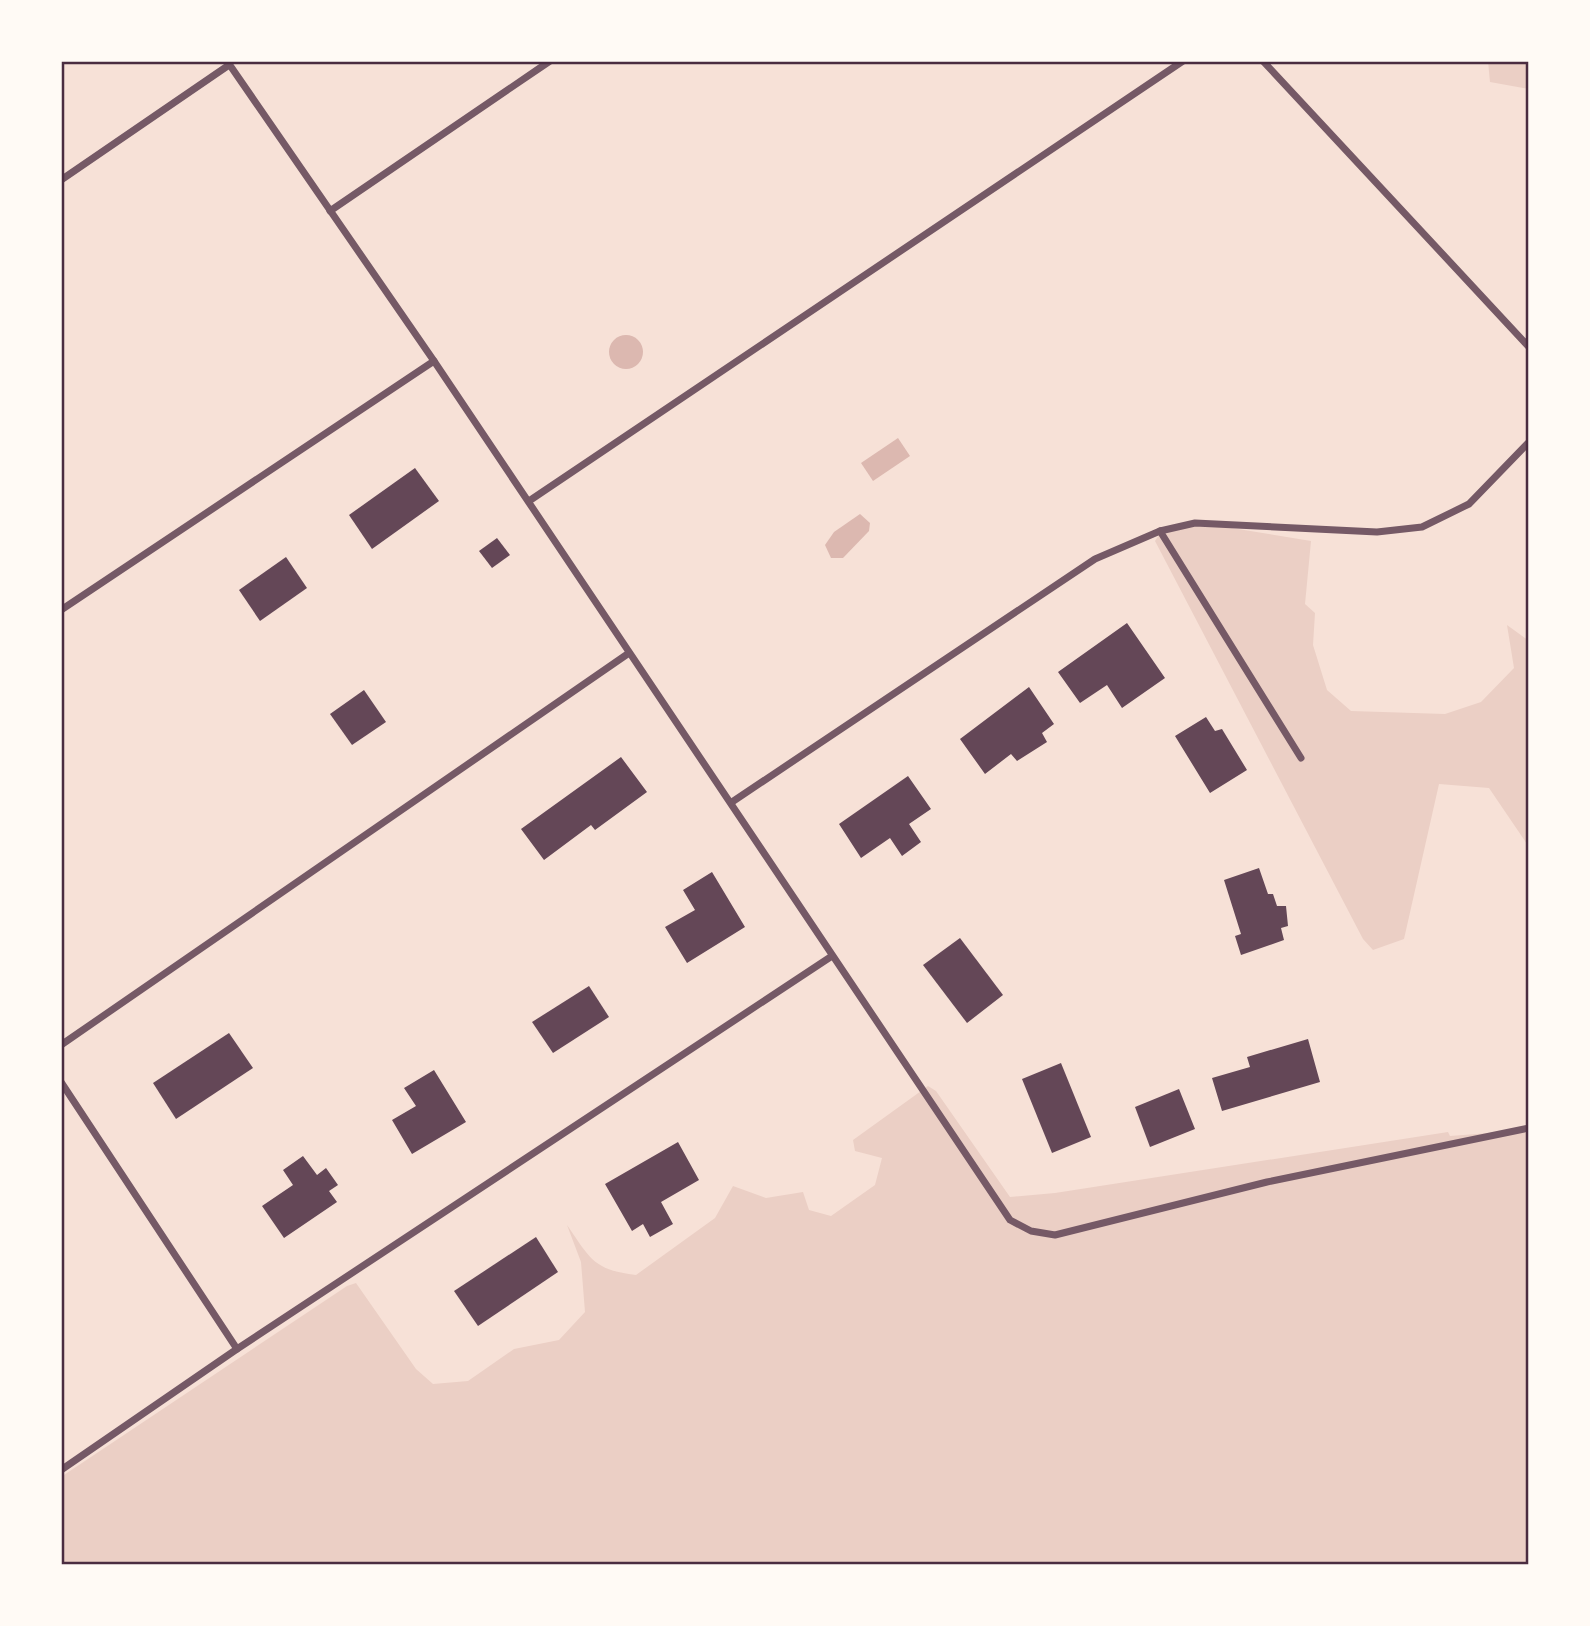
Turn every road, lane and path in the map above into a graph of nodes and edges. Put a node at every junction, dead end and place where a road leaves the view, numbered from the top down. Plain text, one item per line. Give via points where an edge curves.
1 (550, 61) edge
2 (1183, 61) edge
3 (1263, 61) edge
4 (228, 63) edge
5 (61, 180) edge
6 (330, 211) junction
7 (1529, 346) edge
8 (434, 361) junction
9 (1529, 442) edge
10 (529, 502) junction
11 (1160, 531) junction
12 (61, 610) edge
13 (629, 653) junction
14 (1301, 758) dead end
15 (732, 802) junction
16 (832, 956) junction
17 (61, 1045) edge
18 (61, 1082) edge
19 (1529, 1128) edge
20 (237, 1349) junction
21 (61, 1470) edge

1 - 6 street
2 - 10 street
3 - 7 street
4 - 5 street
4 - 6 street
6 - 8 street
8 - 10 street
8 - 12 street
9 - 11 street via 1469,505 1422,527 1377,532 1195,523
10 - 13 street
11 - 14 street
11 - 15 street via 1094,559
13 - 15 street
13 - 17 street
15 - 16 street
16 - 19 street via 1010,1220 1055,1236 1267,1182
16 - 20 street
18 - 20 street
20 - 21 street

